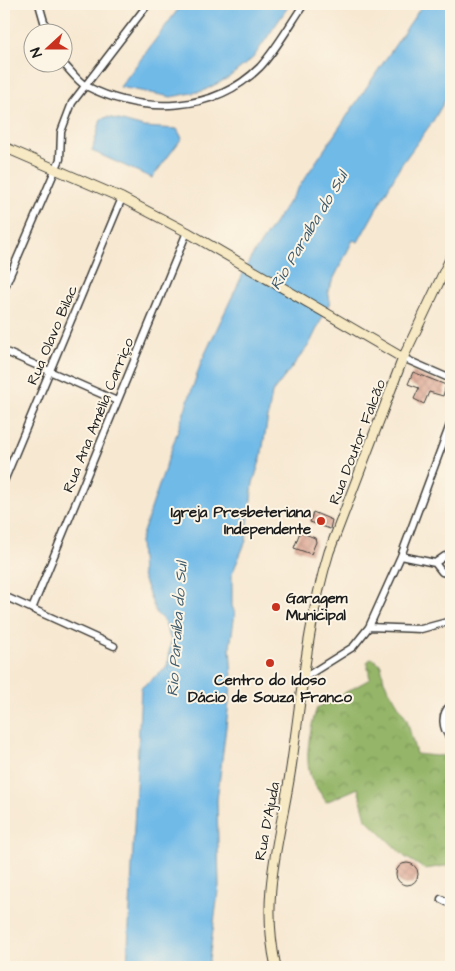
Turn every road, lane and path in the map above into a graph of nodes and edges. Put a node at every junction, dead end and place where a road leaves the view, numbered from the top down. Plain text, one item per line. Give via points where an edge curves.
1 (39, 4) edge
2 (148, 4) edge
3 (304, 4) edge
4 (44, 22) edge
5 (72, 72) edge
6 (85, 86) junction
7 (4, 147) edge
8 (56, 169) junction
9 (122, 198) junction
10 (187, 232) junction
11 (451, 257) edge
12 (4, 289) edge
13 (4, 351) edge
14 (403, 358) junction
15 (50, 372) junction
16 (451, 379) edge
17 (117, 401) junction
18 (451, 422) edge
19 (4, 481) edge
20 (401, 556) junction
21 (451, 558) edge
22 (435, 563) junction
23 (451, 574) edge
24 (4, 596) edge
25 (32, 609) junction
26 (451, 621) edge
27 (369, 627) junction
28 (114, 646) dead end
29 (301, 680) junction
30 (451, 705) edge
31 (451, 739) edge
32 (441, 899) dead end
33 (451, 904) edge
34 (276, 967) edge

1 - 4 street
2 - 6 street
3 - 6 street via 261,66 230,91 198,102 161,106 128,101
5 - 6 street
6 - 8 street via 64,119
7 - 8 main road
8 - 9 main road
8 - 12 street
9 - 10 main road
9 - 15 street, Rua Olavo Bilac
10 - 14 main road
10 - 17 street, Rua Ana Amélia Carriço
11 - 14 main road
13 - 15 street
14 - 16 street
14 - 29 main road, Rua Doutor Falcão via 329,552 312,614
15 - 17 street
15 - 19 street, Rua Olavo Bilac
17 - 25 street, Rua Ana Amélia Carriço
18 - 20 street
20 - 22 street
20 - 27 street
21 - 22 street via 445,556
22 - 23 street via 442,572
24 - 25 street
25 - 28 street
26 - 27 street via 421,629
27 - 29 street via 353,647
29 - 34 main road, Rua D'Ajuda via 292,762 276,840 269,896 269,924
30 - 31 street via 444,716 444,728
32 - 33 street

